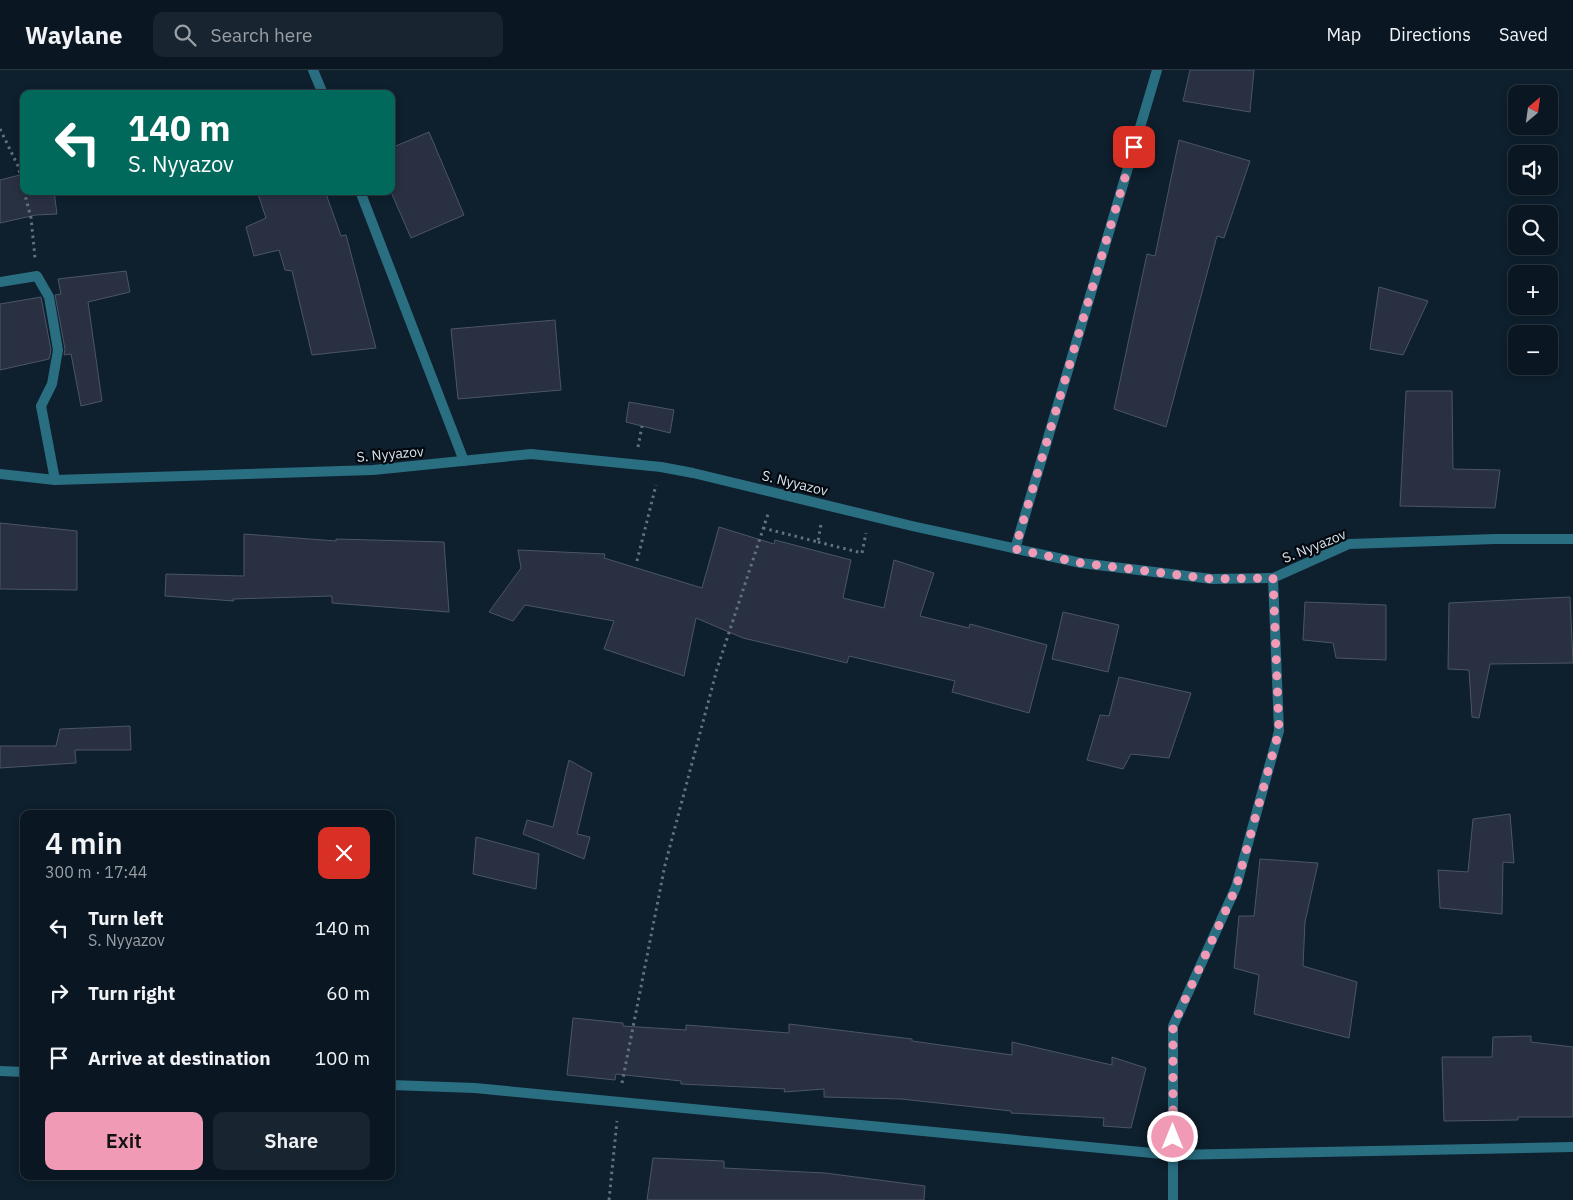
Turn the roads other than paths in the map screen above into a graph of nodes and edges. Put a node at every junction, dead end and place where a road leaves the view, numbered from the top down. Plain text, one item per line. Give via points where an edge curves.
1 (313, 70) edge
2 (1157, 70) edge
3 (321, 90) edge
4 (362, 195) edge
5 (0, 282) edge
6 (464, 461) junction
7 (0, 474) edge
8 (55, 480) junction
9 (1573, 540) edge
10 (1015, 549) junction
11 (1273, 578) junction
12 (0, 1072) edge
13 (20, 1072) edge
14 (395, 1085) edge
15 (1573, 1147) edge
16 (1173, 1155) junction
17 (1173, 1200) edge

1 - 3 street
2 - 10 street
4 - 6 street
5 - 8 street via 37,276 49,297 58,350 52,384 41,406
6 - 8 street, S. Nyyazov via 373,470
6 - 10 street, S. Nyyazov via 531,454 660,467
7 - 8 street, S. Nyyazov
9 - 11 street, S. Nyyazov via 1349,544
10 - 11 street, S. Nyyazov via 1081,563 1212,579
11 - 16 street via 1279,731 1236,888 1173,1026
12 - 13 street
14 - 16 street via 475,1088
15 - 16 street
16 - 17 street

